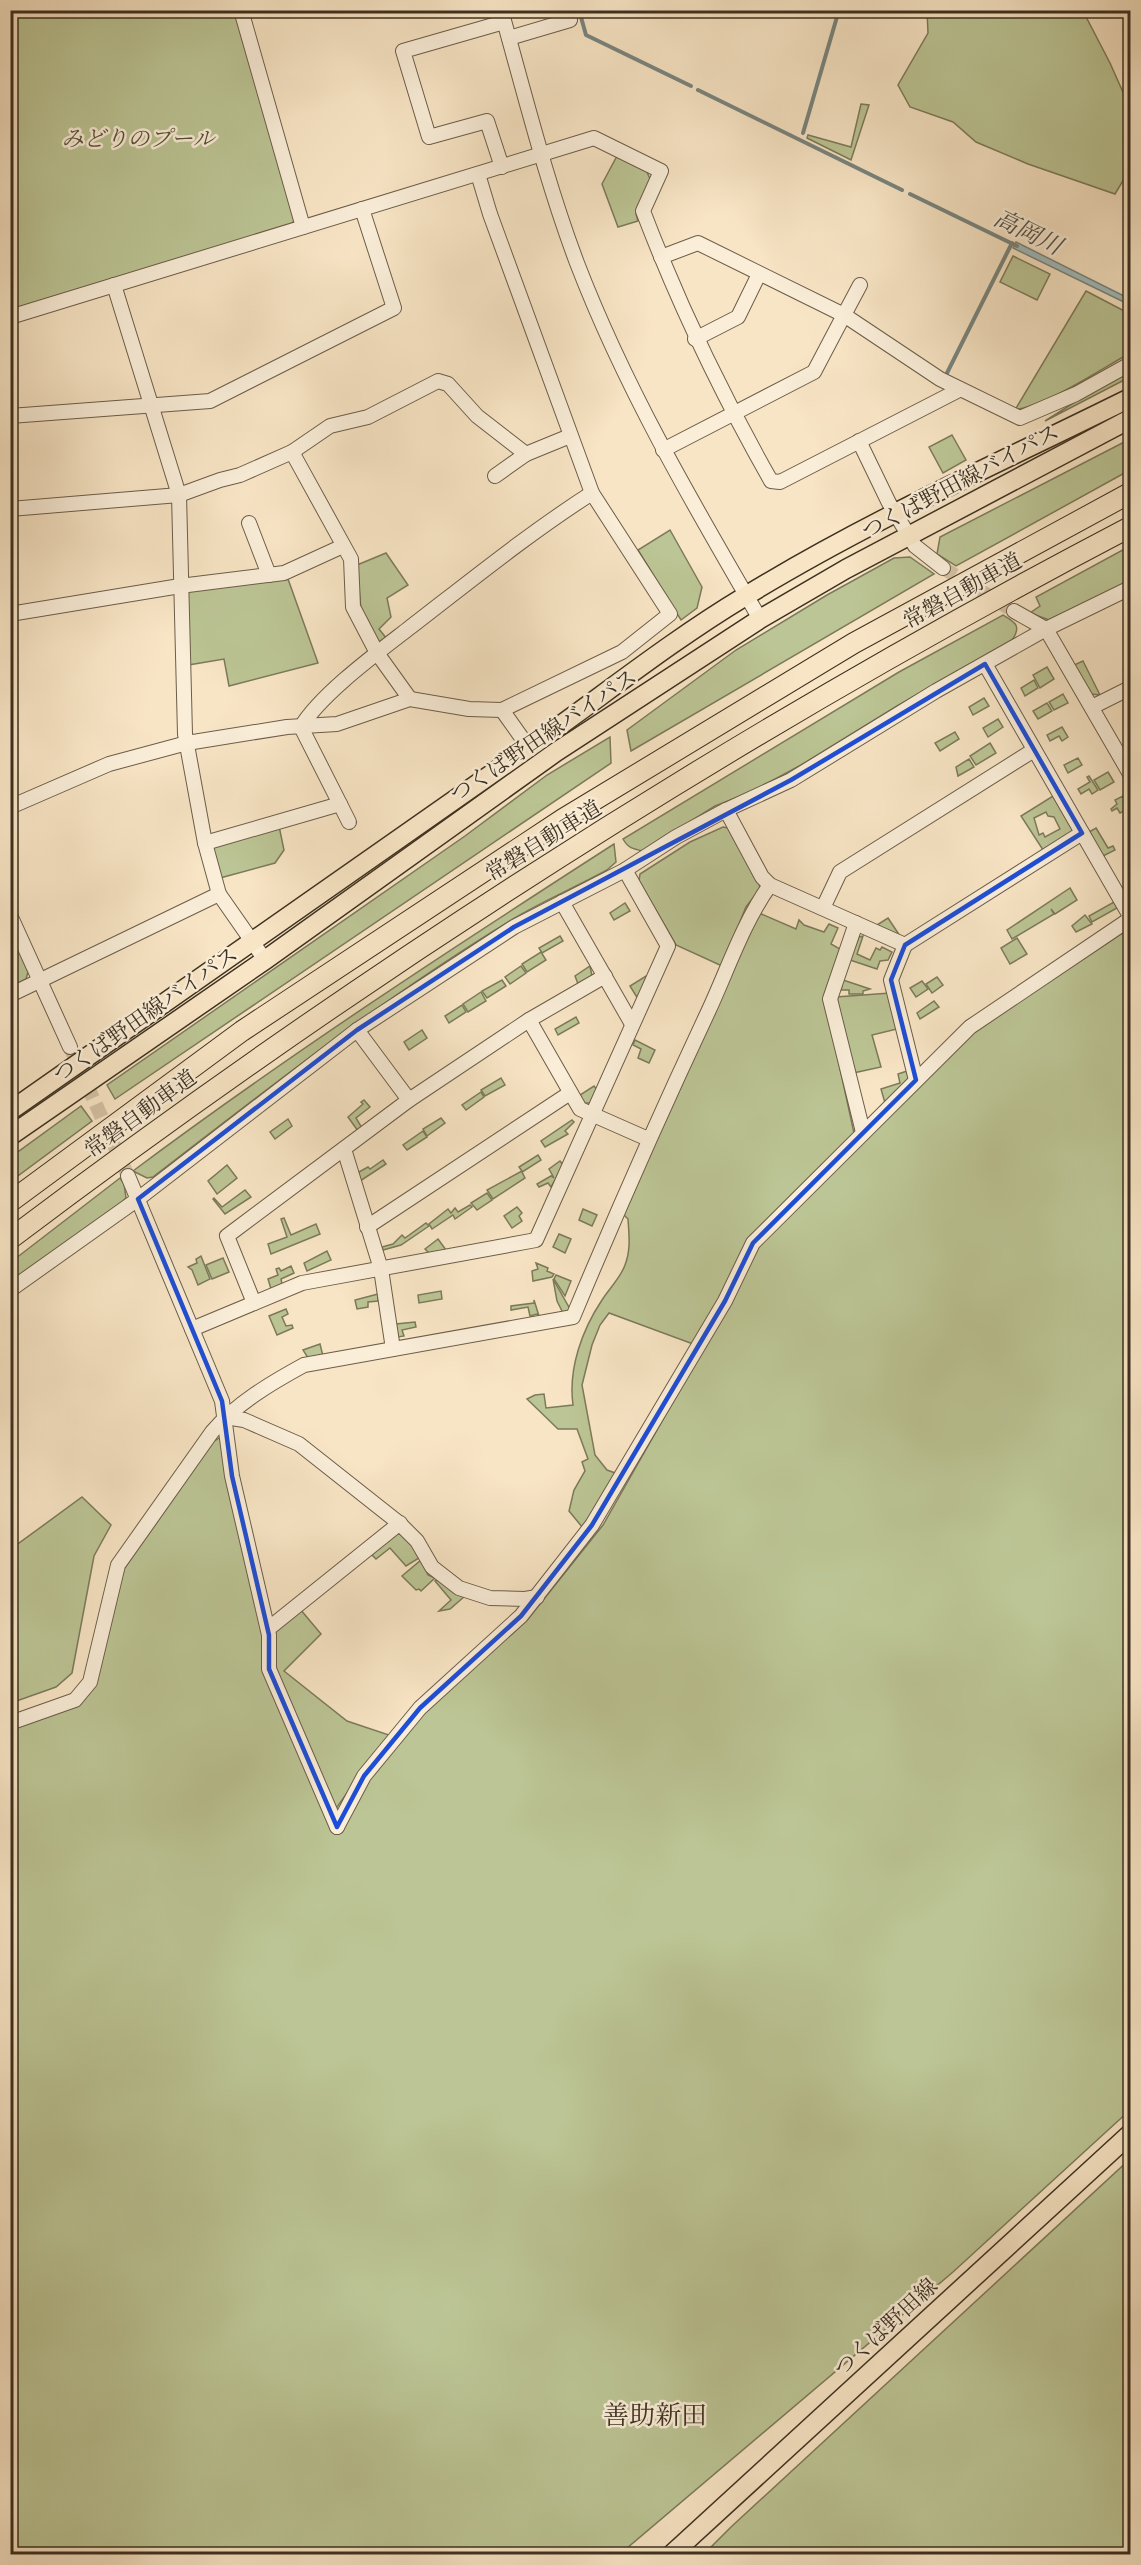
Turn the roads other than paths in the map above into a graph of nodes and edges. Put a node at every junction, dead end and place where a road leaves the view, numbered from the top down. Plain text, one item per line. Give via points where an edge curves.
1 (241, 10) edge
2 (568, 10) edge
3 (503, 16) edge
4 (509, 38) junction
5 (542, 155) junction
6 (502, 167) junction
7 (478, 174) junction
8 (362, 209) junction
9 (303, 227) junction
10 (661, 257) junction
11 (759, 274) junction
12 (114, 285) junction
13 (861, 285) dead end
14 (844, 315) junction
15 (10, 317) edge
16 (695, 339) junction
17 (1131, 364) edge
18 (959, 390) junction
19 (1131, 398) edge
20 (151, 405) junction
21 (732, 413) junction
22 (10, 416) edge
23 (1131, 419) edge
24 (570, 436) junction
25 (858, 441) junction
26 (663, 450) junction
27 (292, 452) junction
28 (526, 454) junction
29 (495, 476) dead end
30 (592, 493) junction
31 (1131, 493) edge
32 (179, 495) junction
33 (10, 509) edge
34 (896, 513) junction
35 (249, 522) dead end
36 (1131, 527) edge
37 (908, 535) junction
38 (343, 546) junction
39 (943, 568) tunnel mouth
40 (270, 575) junction
41 (180, 586) junction
42 (1131, 588) edge
43 (746, 595) junction
44 (1014, 611) tunnel mouth
45 (10, 614) edge
46 (760, 619) junction
47 (1046, 629) junction
48 (376, 653) junction
49 (985, 664) junction
50 (1131, 688) edge
51 (410, 699) junction
52 (1092, 707) junction
53 (502, 710) junction
54 (301, 727) junction
55 (187, 743) junction
56 (529, 748) junction
57 (1034, 750) junction
58 (1131, 774) edge
59 (340, 804) junction
60 (10, 807) edge
61 (726, 810) junction
62 (349, 822) dead end
63 (1082, 833) junction
64 (205, 843) junction
65 (626, 870) junction
66 (770, 885) junction
67 (219, 894) junction
68 (562, 902) junction
69 (823, 908) junction
70 (10, 915) edge
71 (1131, 917) edge
72 (856, 923) junction
73 (252, 941) junction
74 (905, 945) junction
75 (265, 960) junction
76 (605, 976) junction
77 (39, 980) junction
78 (10, 995) edge
79 (529, 1020) junction
80 (632, 1024) junction
81 (357, 1030) junction
82 (70, 1047) tunnel mouth
83 (916, 1080) junction
84 (570, 1093) junction
85 (409, 1100) junction
86 (10, 1111) edge
87 (593, 1115) junction
88 (863, 1132) junction
89 (10, 1136) edge
90 (648, 1139) junction
91 (344, 1149) junction
92 (128, 1176) tunnel mouth
93 (138, 1199) junction
94 (10, 1202) edge
95 (367, 1227) junction
96 (10, 1239) edge
97 (381, 1269) junction
98 (10, 1290) edge
99 (254, 1303) junction
100 (192, 1329) junction
101 (393, 1349) junction
102 (225, 1417) junction
103 (400, 1523) junction
104 (537, 1597) junction
105 (267, 1629) junction
106 (10, 1723) edge
107 (1131, 2134) edge
108 (672, 2554) edge

1 - 9 street
2 - 4 street via 570,20
3 - 4 street
3 - 6 street via 403,51 429,137 487,121
4 - 5 street
5 - 6 street
5 - 10 street via 594,138 661,171 644,211
5 - 26 street via 604,330
6 - 7 street
7 - 8 street
7 - 24 street
8 - 9 street
8 - 20 street via 394,308 210,401
9 - 12 street
10 - 11 street via 698,243
10 - 16 street
11 - 14 street
11 - 16 street via 738,317
12 - 15 street
12 - 20 street
13 - 14 street
14 - 18 street
14 - 21 street via 814,372
16 - 21 street
17 - 18 street via 1020,418
18 - 25 street
19 - 34 main road, つくば野田線バイパス
20 - 22 street
20 - 32 street
21 - 25 street via 771,481 780,482
21 - 26 street
23 - 37 main road, つくば野田線バイパス
24 - 28 street
24 - 30 street
25 - 34 street
26 - 43 street
27 - 28 street via 330,426 368,417 438,381 448,384 477,416
27 - 32 street via 240,476
27 - 38 street
28 - 29 street
30 - 48 street via 536,529
30 - 53 street via 670,614 622,652
31 - 94 highway, 常磐自動車道 via 854,643 563,819 242,1030
32 - 33 street
32 - 41 street
34 - 37 street
34 - 43 main road, つくば野田線バイパス
35 - 40 street
36 - 96 highway, 常磐自動車道 via 868,670 574,848 255,1060
37 - 39 street via 915,546
37 - 46 main road, つくば野田線バイパス
38 - 40 street via 284,573
38 - 48 street via 351,559 353,607
40 - 41 street
41 - 45 street
41 - 55 street
42 - 47 street
43 - 46 street
43 - 56 main road, つくば野田線バイパス via 650,658
44 - 47 street
46 - 75 main road, つくば野田線バイパス via 556,752
47 - 49 street
47 - 52 street
48 - 51 street
48 - 54 street via 309,713
49 - 57 street
49 - 61 street via 791,780
50 - 52 street
51 - 53 street
51 - 54 street via 337,724
52 - 58 street
53 - 56 street
54 - 55 street
54 - 59 street
55 - 60 street via 109,764
55 - 64 street
56 - 73 main road, つくば野田線バイパス
57 - 63 street
57 - 69 street via 840,872
59 - 62 street
59 - 64 street
61 - 65 street
61 - 66 street
63 - 71 street
63 - 74 street
64 - 67 street
65 - 68 street
65 - 80 street via 668,946
66 - 69 street
66 - 90 street via 753,909
67 - 73 street
67 - 77 street
68 - 76 street
68 - 81 street via 514,927
69 - 72 street
70 - 77 street
71 - 83 street via 970,1027
72 - 74 street
72 - 88 street via 830,999
73 - 75 street
73 - 86 main road, つくば野田線バイパス
74 - 83 street via 891,980
75 - 89 main road, つくば野田線バイパス
76 - 79 street
76 - 80 street
77 - 78 street
77 - 82 street
79 - 84 street
79 - 85 street
80 - 87 street
81 - 85 street
81 - 93 street
83 - 88 street
84 - 87 street via 580,1109
84 - 95 street
85 - 91 street
87 - 90 street
87 - 97 street via 536,1240
88 - 104 street via 753,1243 725,1300 598,1515
90 - 101 street via 573,1317
91 - 95 street
91 - 99 street via 227,1236
92 - 93 street
93 - 98 street
93 - 100 street
95 - 97 street
97 - 99 street via 302,1283
97 - 101 street
99 - 100 street
100 - 102 street
101 - 102 street via 304,1365
102 - 103 street via 244,1420 299,1444
102 - 105 street via 232,1476
102 - 106 street via 118,1565 90,1682 75,1700
103 - 104 street via 417,1541 432,1567 459,1588 490,1598
103 - 105 street
104 - 105 street via 420,1708 364,1776 337,1827 269,1669
107 - 108 main road, つくば野田線

